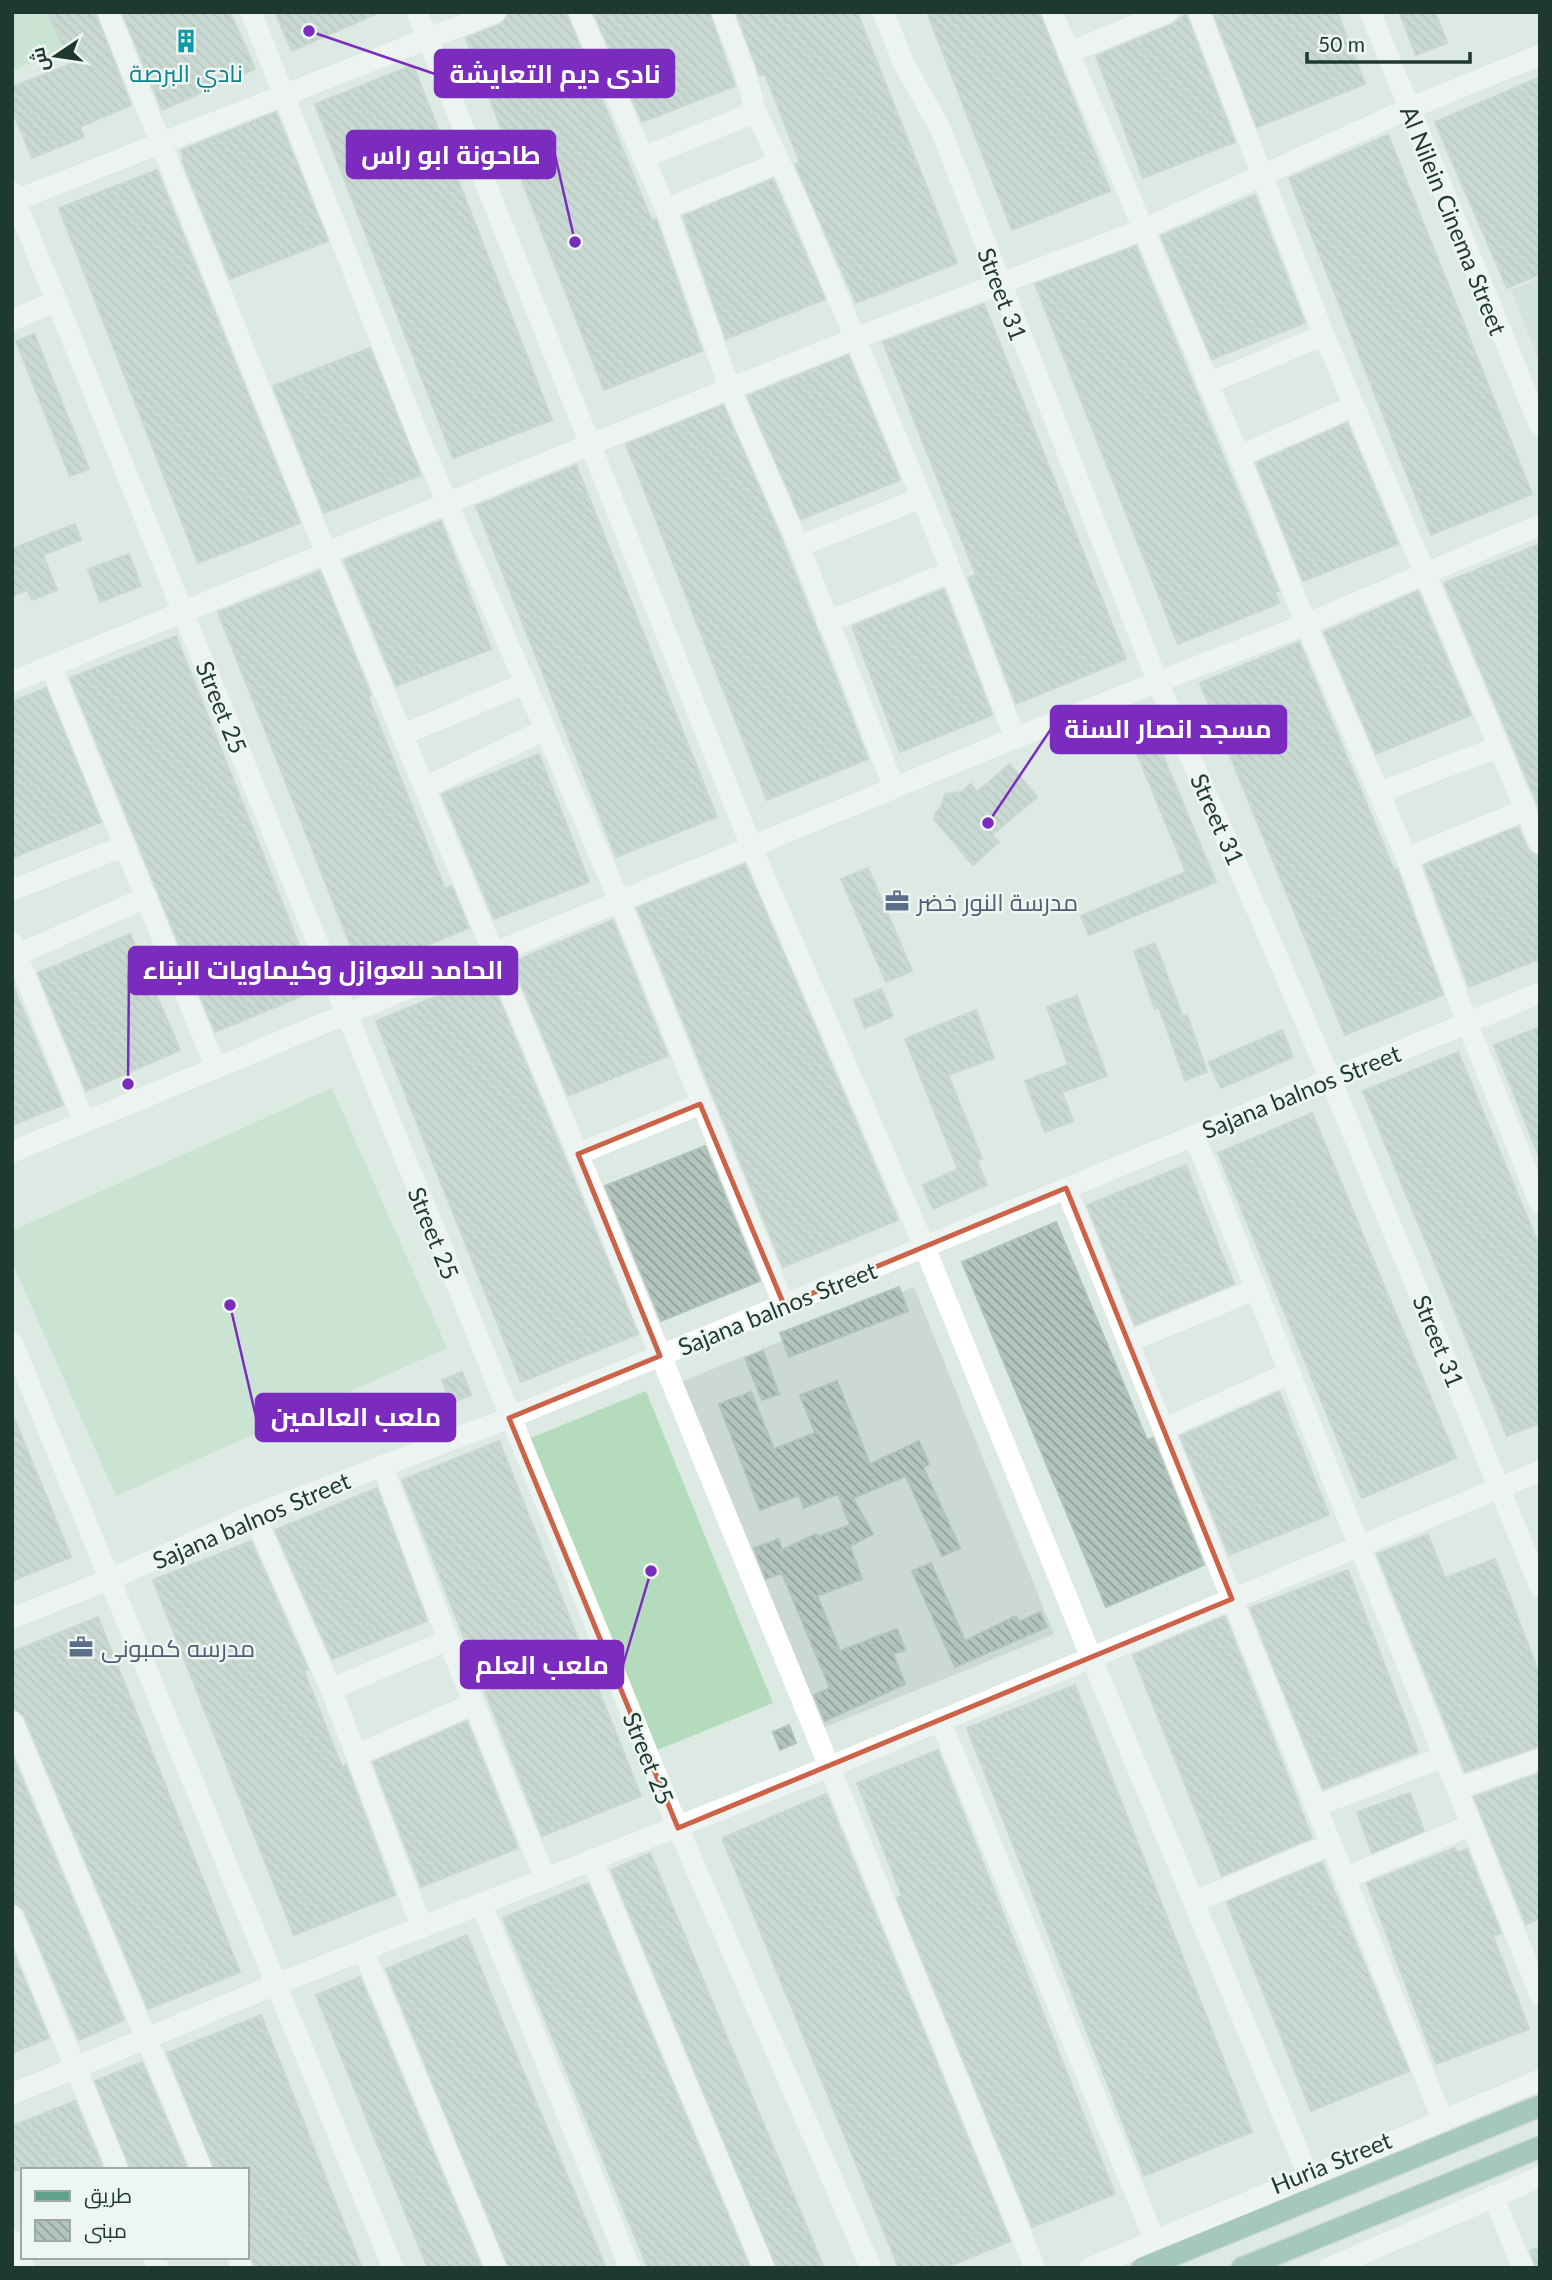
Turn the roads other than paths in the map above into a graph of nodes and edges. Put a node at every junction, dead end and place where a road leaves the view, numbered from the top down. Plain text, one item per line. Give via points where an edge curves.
1 (108, 12) edge
2 (251, 12) edge
3 (417, 12) edge
4 (496, 12) edge
5 (579, 12) edge
6 (722, 12) edge
7 (883, 12) edge
8 (1052, 12) edge
9 (1168, 12) edge
10 (1199, 12) edge
11 (1370, 12) edge
12 (429, 39) junction
13 (1068, 53) junction
14 (1540, 55) edge
15 (282, 95) junction
16 (1408, 109) junction
17 (756, 112) junction
18 (162, 143) junction
19 (645, 157) junction
20 (778, 163) junction
21 (1263, 176) junction
22 (14, 196) edge
23 (666, 209) junction
24 (1142, 230) junction
25 (1000, 286) junction
26 (57, 301) junction
27 (12, 320) edge
28 (1324, 335) junction
29 (856, 338) junction
30 (1207, 384) junction
31 (730, 389) junction
32 (1354, 406) junction
33 (1540, 426) edge
34 (589, 445) junction
35 (1239, 456) junction
36 (921, 498) junction
37 (446, 502) junction
38 (1540, 526) edge
39 (799, 546) junction
40 (326, 553) junction
41 (950, 572) junction
42 (1426, 574) junction
43 (183, 610) junction
44 (827, 622) junction
45 (1306, 624) junction
46 (51, 667) junction
47 (12, 682) edge
48 (526, 683) junction
49 (1158, 683) junction
50 (546, 729) junction
51 (402, 735) junction
52 (1014, 738) junction
53 (1498, 747) junction
54 (424, 788) junction
55 (894, 788) junction
56 (1380, 792) junction
57 (1525, 810) junction
58 (1540, 844) edge
59 (125, 846) junction
60 (752, 848) junction
61 (1408, 858) junction
62 (12, 890) edge
63 (147, 897) junction
64 (620, 902) junction
65 (15, 949) edge
66 (494, 954) junction
67 (1540, 993) edge
68 (345, 1015) junction
69 (1467, 1023) junction
70 (216, 1068) junction
71 (1330, 1078) junction
72 (700, 1104) junction
73 (84, 1122) junction
74 (1194, 1135) junction
75 (12, 1152) edge
76 (578, 1154) junction
77 (1066, 1188) junction
78 (1538, 1192) edge
79 (925, 1248) junction
80 (1256, 1289) junction
81 (784, 1304) junction
82 (12, 1342) edge
83 (1128, 1342) junction
84 (660, 1356) junction
85 (1289, 1373) junction
86 (509, 1419) junction
87 (1163, 1429) junction
88 (382, 1465) junction
89 (1540, 1471) edge
90 (1499, 1488) junction
91 (254, 1515) junction
92 (1359, 1546) junction
93 (111, 1579) junction
94 (1540, 1587) edge
95 (1232, 1599) junction
96 (12, 1618) edge
97 (448, 1640) junction
98 (1091, 1657) junction
99 (331, 1689) junction
100 (473, 1704) junction
101 (940, 1720) junction
102 (12, 1721) edge
103 (356, 1755) junction
104 (1444, 1757) junction
105 (1540, 1759) edge
106 (829, 1767) junction
107 (1457, 1789) junction
108 (1316, 1806) junction
109 (1471, 1825) junction
110 (678, 1828) junction
111 (1331, 1844) junction
112 (592, 1859) junction
113 (545, 1878) junction
114 (1345, 1878) junction
115 (1196, 1901) junction
116 (481, 1903) junction
117 (12, 1915) edge
118 (422, 1928) junction
119 (364, 1952) junction
120 (277, 1984) junction
121 (1540, 1995) edge
122 (148, 2039) junction
123 (76, 2067) junction
124 (1540, 2080) edge
125 (12, 2094) edge
126 (1540, 2106) edge
127 (1443, 2121) junction
128 (1540, 2147) edge
129 (117, 2168) edge
130 (201, 2168) edge
131 (1309, 2177) junction
132 (1540, 2177) edge
133 (1493, 2196) junction
134 (1296, 2204) junction
135 (12, 2240) edge
136 (1155, 2241) junction
137 (1307, 2241) junction
138 (1338, 2266) edge
139 (24, 2268) edge
140 (394, 2268) edge
141 (496, 2268) edge
142 (630, 2268) edge
143 (764, 2268) edge
144 (871, 2268) edge
145 (1035, 2268) edge
146 (1090, 2268) edge
147 (1142, 2268) edge
148 (1242, 2268) edge
149 (1523, 2268) edge

1 - 18 street
2 - 15 street
3 - 12 street
4 - 12 street
5 - 19 street
6 - 17 street
7 - 25 street, Street 31 via 904,64 940,128
8 - 13 street
9 - 13 street
10 - 21 street
11 - 16 street, Al Nilein Cinema Street
12 - 15 street
12 - 34 street
13 - 24 street
14 - 16 street
15 - 18 street
15 - 37 street
16 - 21 street
16 - 33 street, Al Nilein Cinema Street
17 - 19 street
17 - 20 street
18 - 22 street
18 - 40 street
19 - 23 street
20 - 23 street
20 - 29 street
21 - 24 street
21 - 28 street
22 - 26 street, Street 25
23 - 31 street
24 - 25 street
24 - 30 street
25 - 29 street
25 - 49 street, Street 31
26 - 27 street
26 - 43 street, Street 25
28 - 30 street
28 - 32 street
29 - 31 street
29 - 36 street
30 - 35 street
31 - 34 street
31 - 39 street
32 - 35 street
32 - 42 street
34 - 37 street
34 - 60 street
35 - 45 street
36 - 39 street
36 - 41 street
37 - 40 street
37 - 48 street
38 - 42 street
39 - 44 street
40 - 43 street
40 - 51 street
41 - 44 street
41 - 52 street
42 - 45 street
42 - 53 street
43 - 46 street
43 - 68 street, Street 25
44 - 55 street
45 - 49 street
45 - 56 street
46 - 47 street
46 - 59 street
48 - 50 street
48 - 51 street
49 - 52 street
49 - 71 street, Street 31
50 - 54 street
50 - 64 street
51 - 54 street
52 - 55 street
53 - 56 street
53 - 57 street
54 - 66 street
55 - 60 street
56 - 61 street
57 - 58 street
57 - 61 street
59 - 62 street
59 - 63 street
60 - 64 street
60 - 79 street
61 - 69 street
63 - 65 street
63 - 70 street
64 - 66 street
64 - 72 street
65 - 73 street
66 - 68 street
66 - 76 street
67 - 69 street, Sajana balnos Street
68 - 70 street
68 - 86 street, Street 25
69 - 71 street, Sajana balnos Street
69 - 78 street
70 - 73 street
71 - 74 street, Sajana balnos Street
71 - 90 street, Street 31
72 - 76 street
72 - 81 street
73 - 75 street
74 - 77 street, Sajana balnos Street
74 - 80 street
76 - 84 street
77 - 79 street, Sajana balnos Street
77 - 83 street
79 - 81 street, Sajana balnos Street
79 - 98 street
80 - 83 street
80 - 85 street
81 - 84 street, Sajana balnos Street
82 - 93 street
83 - 87 street
84 - 86 street, Sajana balnos Street
84 - 106 street
85 - 87 street
85 - 92 street
86 - 88 street, Sajana balnos Street
86 - 110 street, Street 25
87 - 95 street
88 - 91 street, Sajana balnos Street
88 - 97 street
89 - 90 street
90 - 92 street
90 - 94 street, Street 31
91 - 93 street, Sajana balnos Street
91 - 99 street
92 - 95 street
92 - 104 street
93 - 96 street, Sajana balnos Street
93 - 120 street
95 - 98 street
95 - 108 street
97 - 99 street
97 - 100 street
98 - 101 street
98 - 115 street
99 - 103 street
100 - 103 street
100 - 113 street
101 - 106 street
101 - 136 street
102 - 122 street
103 - 118 street
104 - 107 street
104 - 108 street
105 - 107 street
106 - 110 street
106 - 145 street
107 - 109 street
108 - 111 street
109 - 114 street
109 - 121 street
110 - 112 street
110 - 144 street, Street 25
111 - 114 street
111 - 115 street
112 - 113 street
112 - 143 street
113 - 116 street
114 - 127 street
115 - 131 street
116 - 118 street
116 - 142 street
117 - 123 street
118 - 119 street
119 - 120 street
119 - 141 street
120 - 122 street
120 - 140 street
122 - 123 street
122 - 130 street
123 - 125 street
123 - 129 street
124 - 127 street
126 - 134 main road, Huria Street
127 - 131 street
128 - 137 main road
131 - 136 street
132 - 133 street
133 - 138 street
133 - 149 street
134 - 137 main road
134 - 147 main road, Huria Street
135 - 139 street
136 - 146 street
137 - 148 main road

